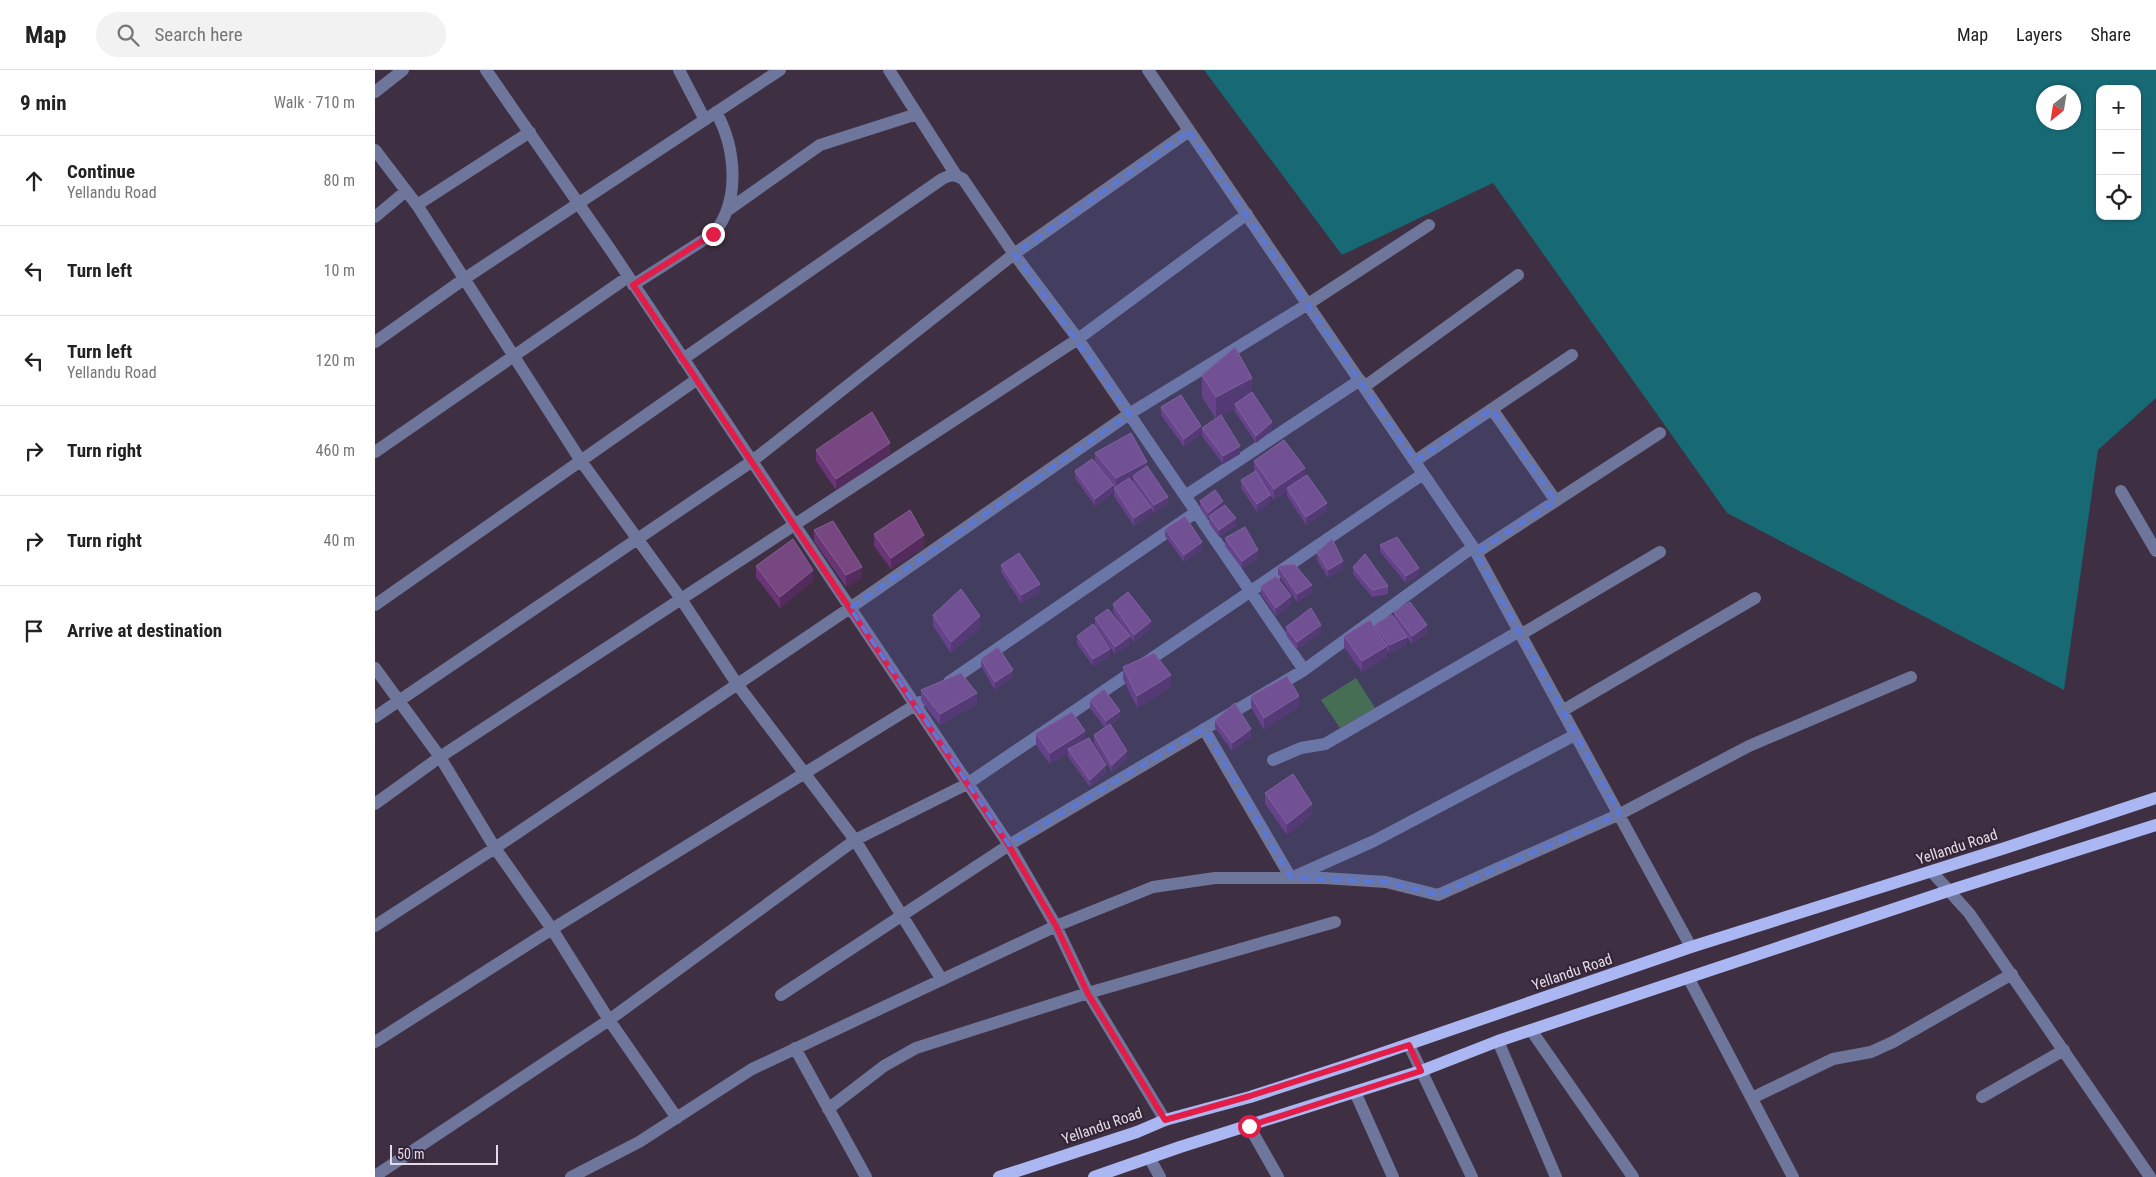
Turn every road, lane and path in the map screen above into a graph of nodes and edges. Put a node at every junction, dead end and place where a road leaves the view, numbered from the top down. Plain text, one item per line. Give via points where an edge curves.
1 (403, 70) edge
2 (485, 70) edge
3 (679, 70) edge
4 (780, 70) edge
5 (889, 70) edge
6 (1147, 70) edge
7 (375, 92) edge
8 (716, 112) junction
9 (917, 114) junction
10 (705, 120) junction
11 (1189, 131) junction
12 (530, 132) junction
13 (375, 150) edge
14 (956, 175) junction
15 (407, 191) junction
16 (579, 203) junction
17 (417, 205) junction
18 (728, 210) junction
19 (1247, 214) junction
20 (375, 217) edge
21 (1429, 225) dead end
22 (1014, 254) junction
23 (1518, 275) dead end
24 (464, 279) junction
25 (631, 281) junction
26 (1308, 304) junction
27 (1078, 339) junction
28 (375, 342) edge
29 (1572, 355) dead end
30 (513, 356) junction
31 (683, 359) junction
32 (696, 380) junction
33 (1362, 384) junction
34 (1492, 409) junction
35 (1129, 414) junction
36 (1660, 433) dead end
37 (375, 452) edge
38 (581, 461) junction
39 (1415, 461) junction
40 (751, 462) junction
41 (1423, 474) junction
42 (2121, 491) dead end
43 (1185, 496) junction
44 (1556, 501) junction
45 (1195, 512) junction
46 (794, 525) junction
47 (637, 539) junction
48 (1475, 550) junction
49 (2156, 551) edge
50 (1660, 552) dead end
51 (1251, 592) junction
52 (1755, 598) dead end
53 (681, 599) junction
54 (375, 605) edge
55 (849, 608) junction
56 (1519, 633) junction
57 (375, 668) edge
58 (1303, 670) junction
59 (1911, 677) dead end
60 (737, 684) junction
61 (399, 699) junction
62 (915, 706) junction
63 (1562, 711) junction
64 (375, 716) edge
65 (1204, 729) junction
66 (1575, 735) junction
67 (440, 757) junction
68 (1273, 760) dead end
69 (804, 774) junction
70 (967, 784) junction
71 (2156, 798) edge
72 (375, 804) edge
73 (1620, 814) junction
74 (2156, 825) edge
75 (855, 840) junction
76 (1009, 846) junction
77 (495, 848) junction
78 (1932, 872) junction
79 (1291, 878) junction
80 (1948, 891) junction
81 (902, 917) junction
82 (1335, 922) dead end
83 (375, 926) edge
84 (1056, 926) junction
85 (552, 929) junction
86 (1691, 948) junction
87 (2012, 974) junction
88 (1689, 979) junction
89 (941, 980) junction
90 (1088, 994) junction
91 (781, 995) dead end
92 (609, 1020) junction
93 (1531, 1030) junction
94 (1498, 1041) junction
95 (375, 1042) edge
96 (1409, 1045) junction
97 (795, 1048) junction
98 (2064, 1050) junction
99 (1421, 1071) junction
100 (1355, 1092) junction
101 (1982, 1097) dead end
102 (1751, 1098) junction
103 (828, 1109) junction
104 (677, 1118) junction
105 (1165, 1120) junction
106 (1249, 1126) junction
107 (1150, 1159) junction
108 (375, 1176) edge
109 (571, 1177) edge
110 (866, 1177) edge
111 (999, 1177) edge
112 (1094, 1177) edge
113 (1160, 1177) edge
114 (1278, 1177) edge
115 (1393, 1177) edge
116 (1472, 1177) edge
117 (1556, 1177) edge
118 (1633, 1177) edge
119 (1793, 1177) edge
120 (2150, 1177) edge

1 - 7 street
2 - 12 street
3 - 10 street
4 - 8 street
5 - 9 street
6 - 11 street
8 - 10 street
8 - 18 street via 731,159 732,192
9 - 14 street
9 - 18 street via 820,145
10 - 16 street
11 - 19 street
11 - 22 street
12 - 16 street
12 - 17 street
13 - 15 street
14 - 22 street via 963,179
14 - 31 street via 942,179
15 - 17 street
15 - 20 street
16 - 24 street
16 - 25 street
17 - 24 street
18 - 25 street via 713,234
19 - 26 street
19 - 27 street
21 - 26 street
22 - 27 street
22 - 40 street
23 - 33 street
24 - 28 street
24 - 30 street
25 - 30 street
25 - 31 street
26 - 33 street
26 - 35 street
27 - 35 street
27 - 46 street
29 - 34 street
30 - 37 street
30 - 38 street
31 - 32 street
32 - 38 street
32 - 40 street
33 - 39 street
33 - 43 street
34 - 39 street
34 - 44 street
35 - 43 street
35 - 55 street
36 - 44 street
38 - 47 street
38 - 54 street
39 - 41 street
40 - 46 street
40 - 47 street
41 - 48 street
41 - 51 street
42 - 49 street
43 - 45 street
44 - 48 street
45 - 51 street
45 - 62 street
46 - 53 street
46 - 55 street
47 - 53 street
47 - 61 street
48 - 56 street
48 - 58 street
50 - 56 street
51 - 58 street
51 - 70 street
52 - 63 street
53 - 60 street
53 - 67 street
55 - 60 street
55 - 62 street
56 - 63 street
56 - 68 street via 1325,744 1301,748
57 - 61 street
58 - 65 street
59 - 73 street via 1749,746
60 - 69 street
60 - 77 street
61 - 64 street
61 - 67 street
62 - 69 street
62 - 70 street
63 - 66 street
65 - 76 street
65 - 79 street
66 - 73 street
66 - 79 street via 1374,841
67 - 72 street
67 - 77 street
69 - 75 street
69 - 85 street
70 - 75 street
70 - 76 street
71 - 78 main road, Yellandu Road
73 - 79 street via 1438,895 1386,882
73 - 86 street
74 - 80 main road
75 - 81 street
75 - 92 street
76 - 81 street
76 - 84 street
77 - 83 street
77 - 85 street
78 - 80 street
78 - 86 main road, Yellandu Road
79 - 84 street via 1215,878 1153,886
80 - 87 street via 1969,914
80 - 88 main road
81 - 89 street
81 - 91 street
82 - 90 street
84 - 89 street
84 - 90 street
85 - 92 street
85 - 95 street
86 - 96 main road, Yellandu Road
87 - 98 street
87 - 102 street via 1893,1042 1871,1052 1833,1059
88 - 93 main road
88 - 102 street
89 - 97 street
90 - 103 street via 916,1048 884,1066
90 - 105 street
92 - 104 street
92 - 108 street
93 - 94 main road
93 - 118 street
94 - 99 main road
94 - 117 street
96 - 99 street
96 - 105 main road, Yellandu Road
97 - 103 street
97 - 104 street via 752,1069
98 - 101 street
98 - 120 street
99 - 100 main road
99 - 116 street
100 - 106 main road
100 - 115 street
102 - 119 street
103 - 110 street
104 - 109 street
105 - 111 main road, Yellandu Road
106 - 107 main road
106 - 114 street
107 - 112 main road
107 - 113 street

